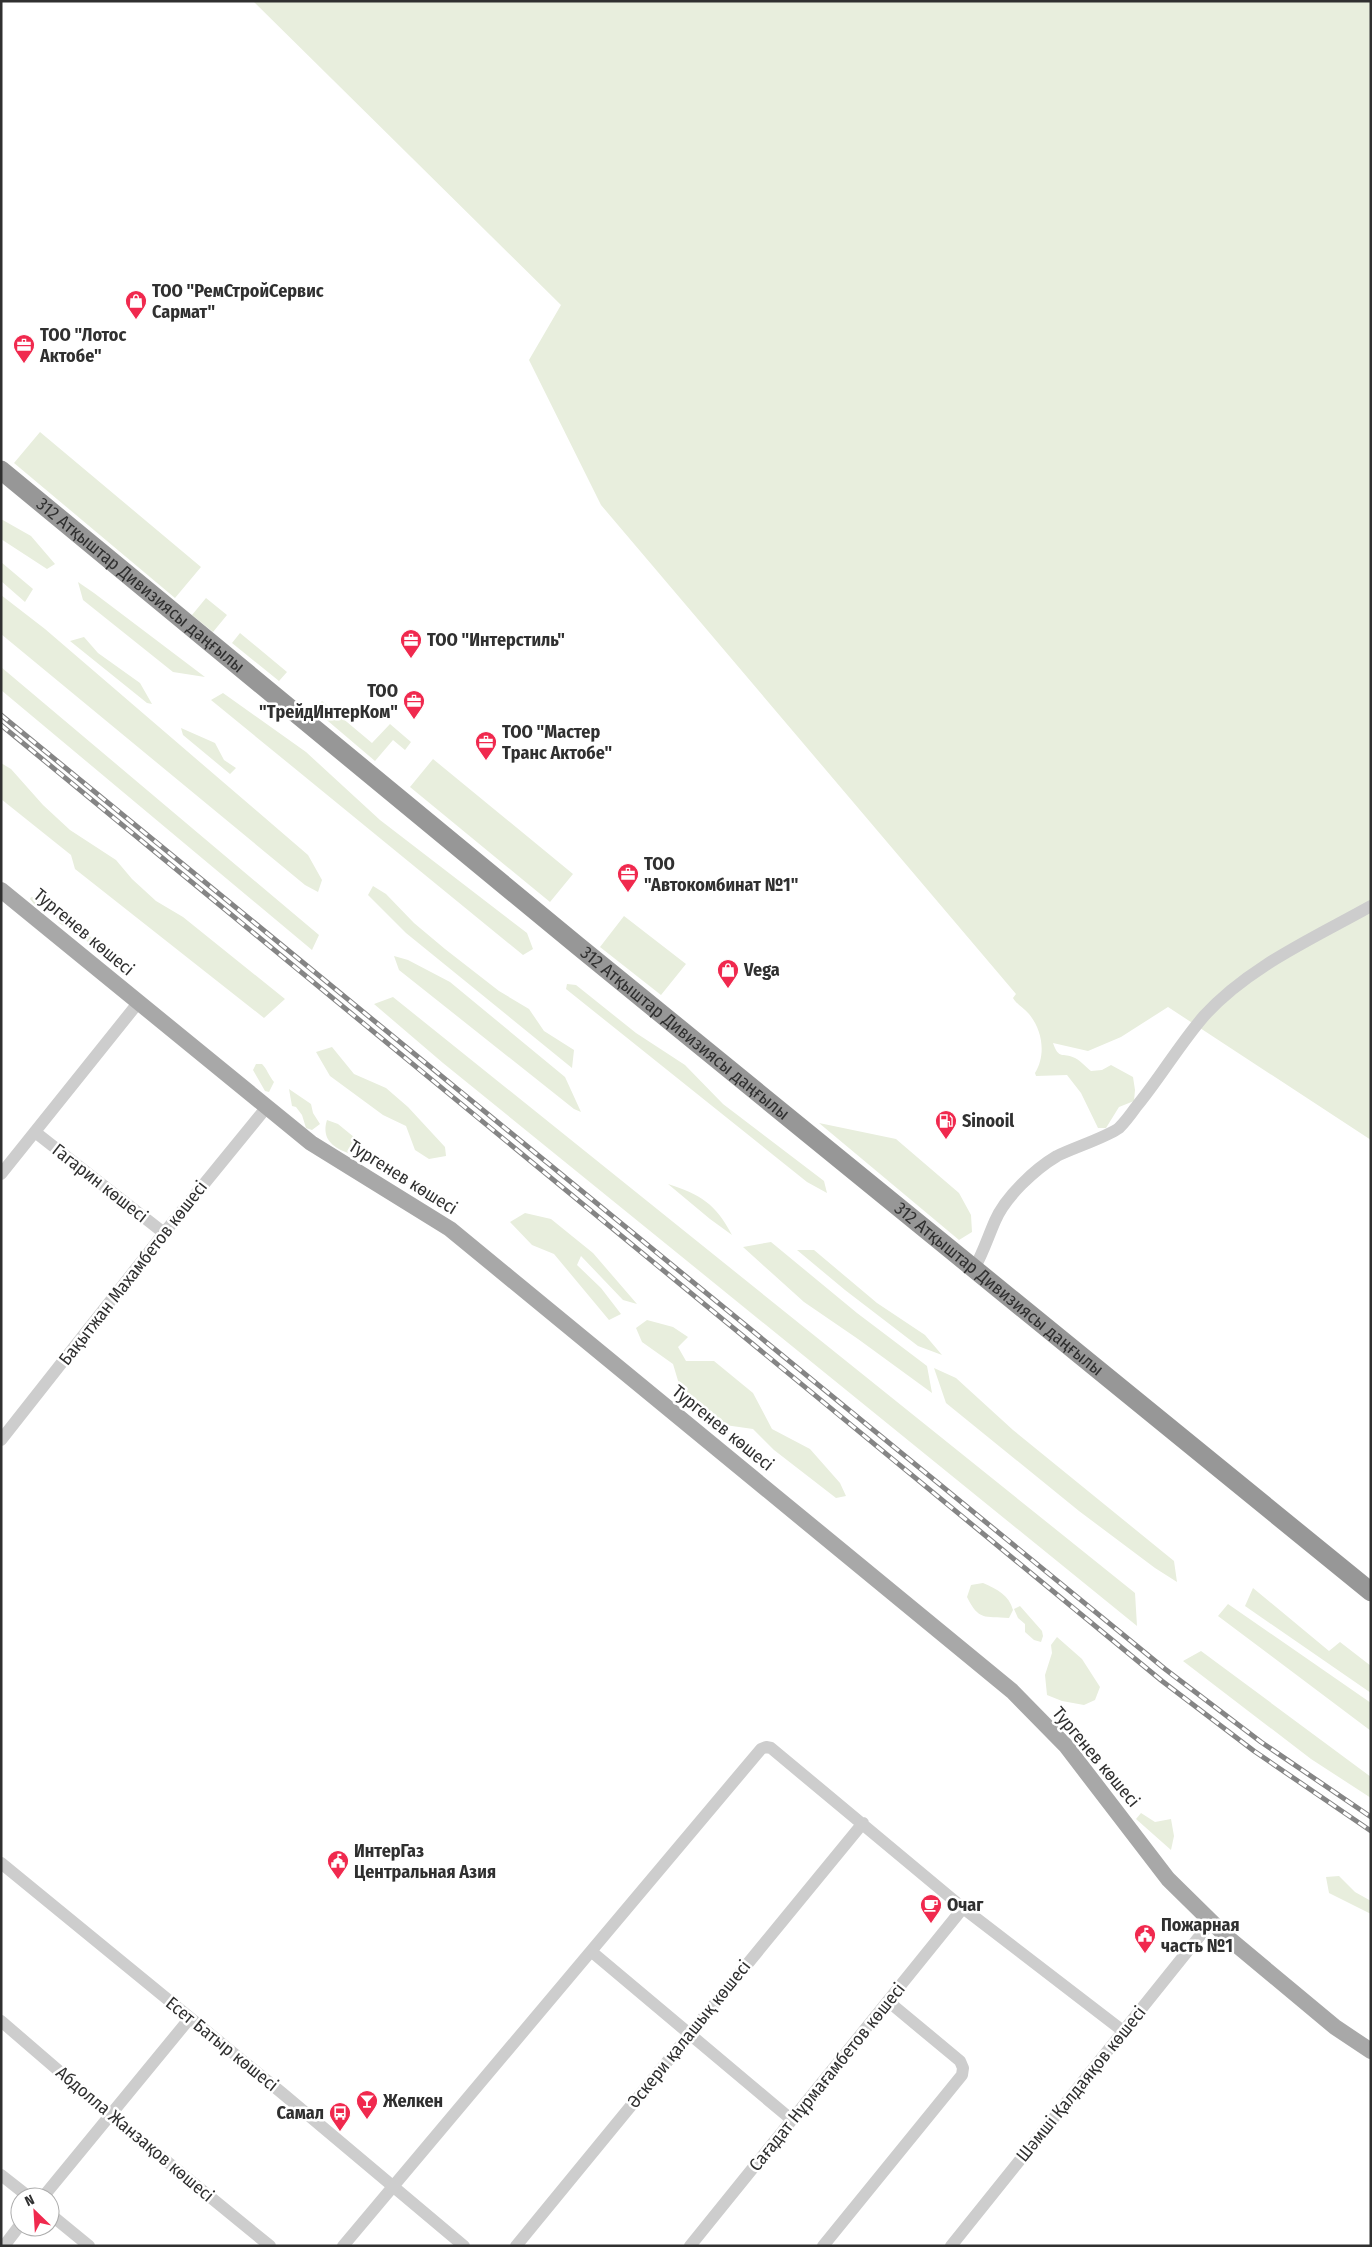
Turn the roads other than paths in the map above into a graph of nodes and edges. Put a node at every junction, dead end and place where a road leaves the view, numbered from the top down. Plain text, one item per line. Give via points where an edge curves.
1 (1, 470) edge
2 (1, 890) edge
3 (1371, 906) edge
4 (138, 1003) junction
5 (266, 1108) junction
6 (35, 1132) junction
7 (1, 1174) edge
8 (164, 1233) junction
9 (974, 1269) junction
10 (1, 1440) edge
11 (1371, 1592) edge
12 (864, 1823) junction
13 (1, 1863) edge
14 (963, 1908) junction
15 (1211, 1922) junction
16 (592, 1952) junction
17 (888, 2002) junction
18 (190, 2018) junction
19 (1, 2020) edge
20 (1123, 2031) junction
21 (689, 2034) junction
22 (1371, 2051) edge
23 (110, 2115) junction
24 (792, 2120) junction
25 (1, 2175) edge
26 (393, 2186) junction
27 (16, 2187) edge
28 (51, 2187) edge
29 (60, 2222) edge
30 (89, 2246) edge
31 (270, 2246) edge
32 (344, 2246) edge
33 (464, 2246) edge
34 (516, 2246) edge
35 (690, 2246) edge
36 (823, 2246) edge
37 (951, 2246) edge

1 - 9 highway, 312 Атқыштар Дивизиясы даңғылы
2 - 4 main road, Тургенев көшесі
3 - 9 street via 1233,989 1204,1016 1149,1092 1118,1128 1058,1156 1026,1179 996,1219
4 - 5 main road, Тургенев көшесі
4 - 6 street
5 - 8 street, Бақытжан Махамбетов көшесі
5 - 15 main road, Тургенев көшесі via 311,1143 450,1229 1012,1691 1066,1746 1168,1879
6 - 7 street
6 - 8 street, Гагарин көшесі
8 - 10 street, Бақытжан Махамбетов көшесі
9 - 11 highway, 312 Атқыштар Дивизиясы даңғылы
12 - 14 street
12 - 16 street via 772,1748 761,1749
12 - 21 street, Әскери қалашық көшесі
13 - 18 street, Есет Батыр көшесі
14 - 17 street, Сағадат Нұрмағамбетов көшесі
14 - 20 street
15 - 20 street, Шәмші Қалдаяқов көшесі
15 - 22 main road, Тургенев көшесі via 1335,2027
16 - 21 street
16 - 26 street
17 - 24 street, Сағадат Нұрмағамбетов көшесі
17 - 36 street via 960,2061 962,2075
18 - 23 street
18 - 26 street, Есет Батыр көшесі
19 - 23 street, Абдолла Жанзақов көшесі
20 - 37 street, Шәмші Қалдаяқов көшесі
21 - 24 street
21 - 34 street, Әскери қалашық көшесі
23 - 28 street
23 - 31 street, Абдолла Жанзақов көшесі
24 - 35 street, Сағадат Нұрмағамбетов көшесі
25 - 27 street
26 - 32 street
26 - 33 street, Есет Батыр көшесі
29 - 30 street

